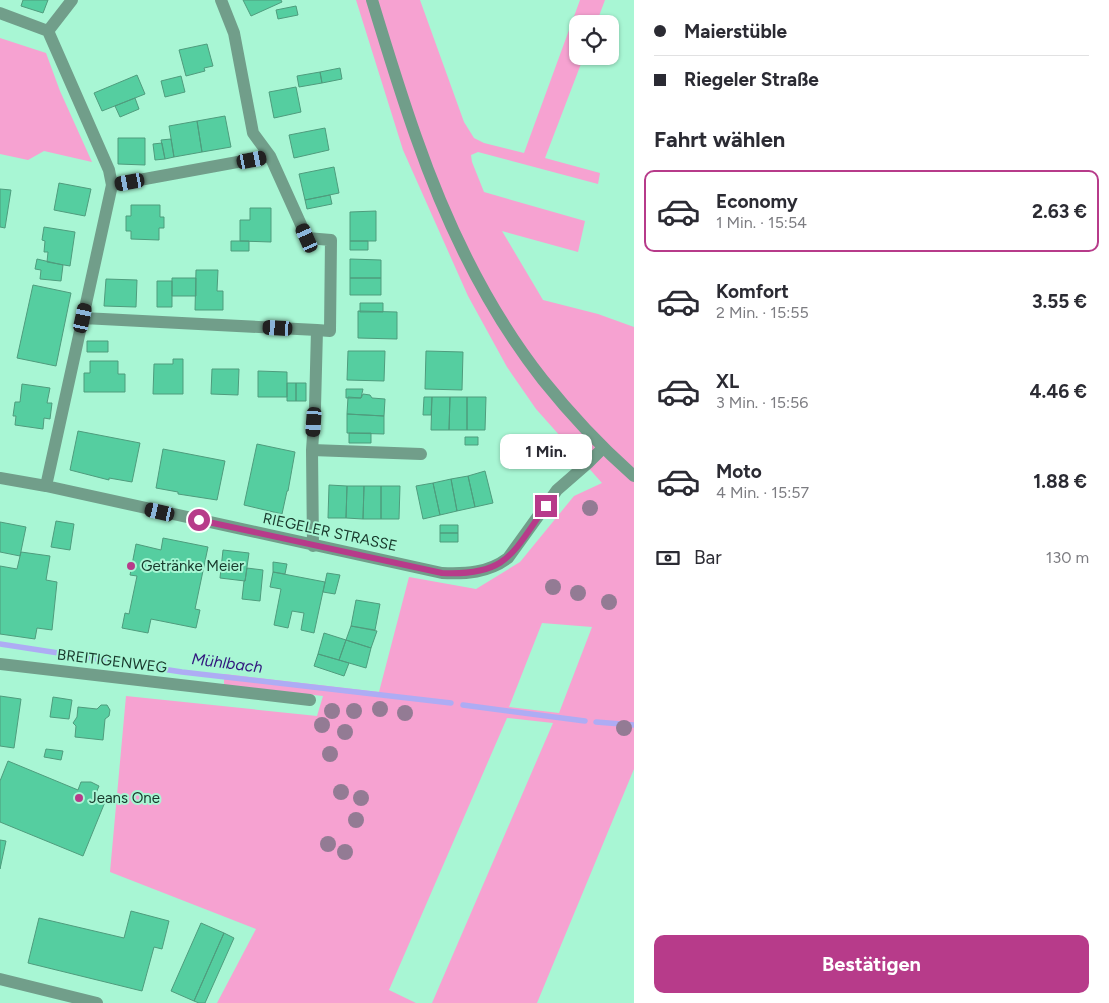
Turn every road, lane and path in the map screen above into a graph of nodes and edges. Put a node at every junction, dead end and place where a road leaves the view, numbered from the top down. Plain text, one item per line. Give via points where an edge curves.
1 (72, 0) edge
2 (221, 0) edge
3 (372, 0) edge
4 (0, 13) edge
5 (48, 31) junction
6 (270, 156) junction
7 (112, 185) junction
8 (83, 318) junction
9 (316, 330) junction
10 (603, 448) junction
11 (312, 450) junction
12 (421, 454) dead end
13 (634, 476) edge
14 (0, 478) edge
15 (46, 486) junction
16 (313, 546) junction
17 (0, 664) edge
18 (310, 700) dead end
19 (0, 979) edge
20 (97, 1003) edge

1 - 5 street
2 - 6 street via 234,33 253,133
3 - 10 street via 416,137 470,264 490,301 543,380
4 - 5 street
5 - 7 street via 110,170
6 - 7 street
6 - 9 street via 307,238 331,240 330,331
7 - 8 street
8 - 9 street
8 - 15 street
9 - 11 street
10 - 13 street
10 - 16 street, RIEGELER STRASSE via 557,490 508,558 479,572 442,573
11 - 12 street
11 - 16 street
14 - 15 street, RIEGELER STRASSE
15 - 16 street, RIEGELER STRASSE
17 - 18 street, BREITIGENWEG
19 - 20 street

